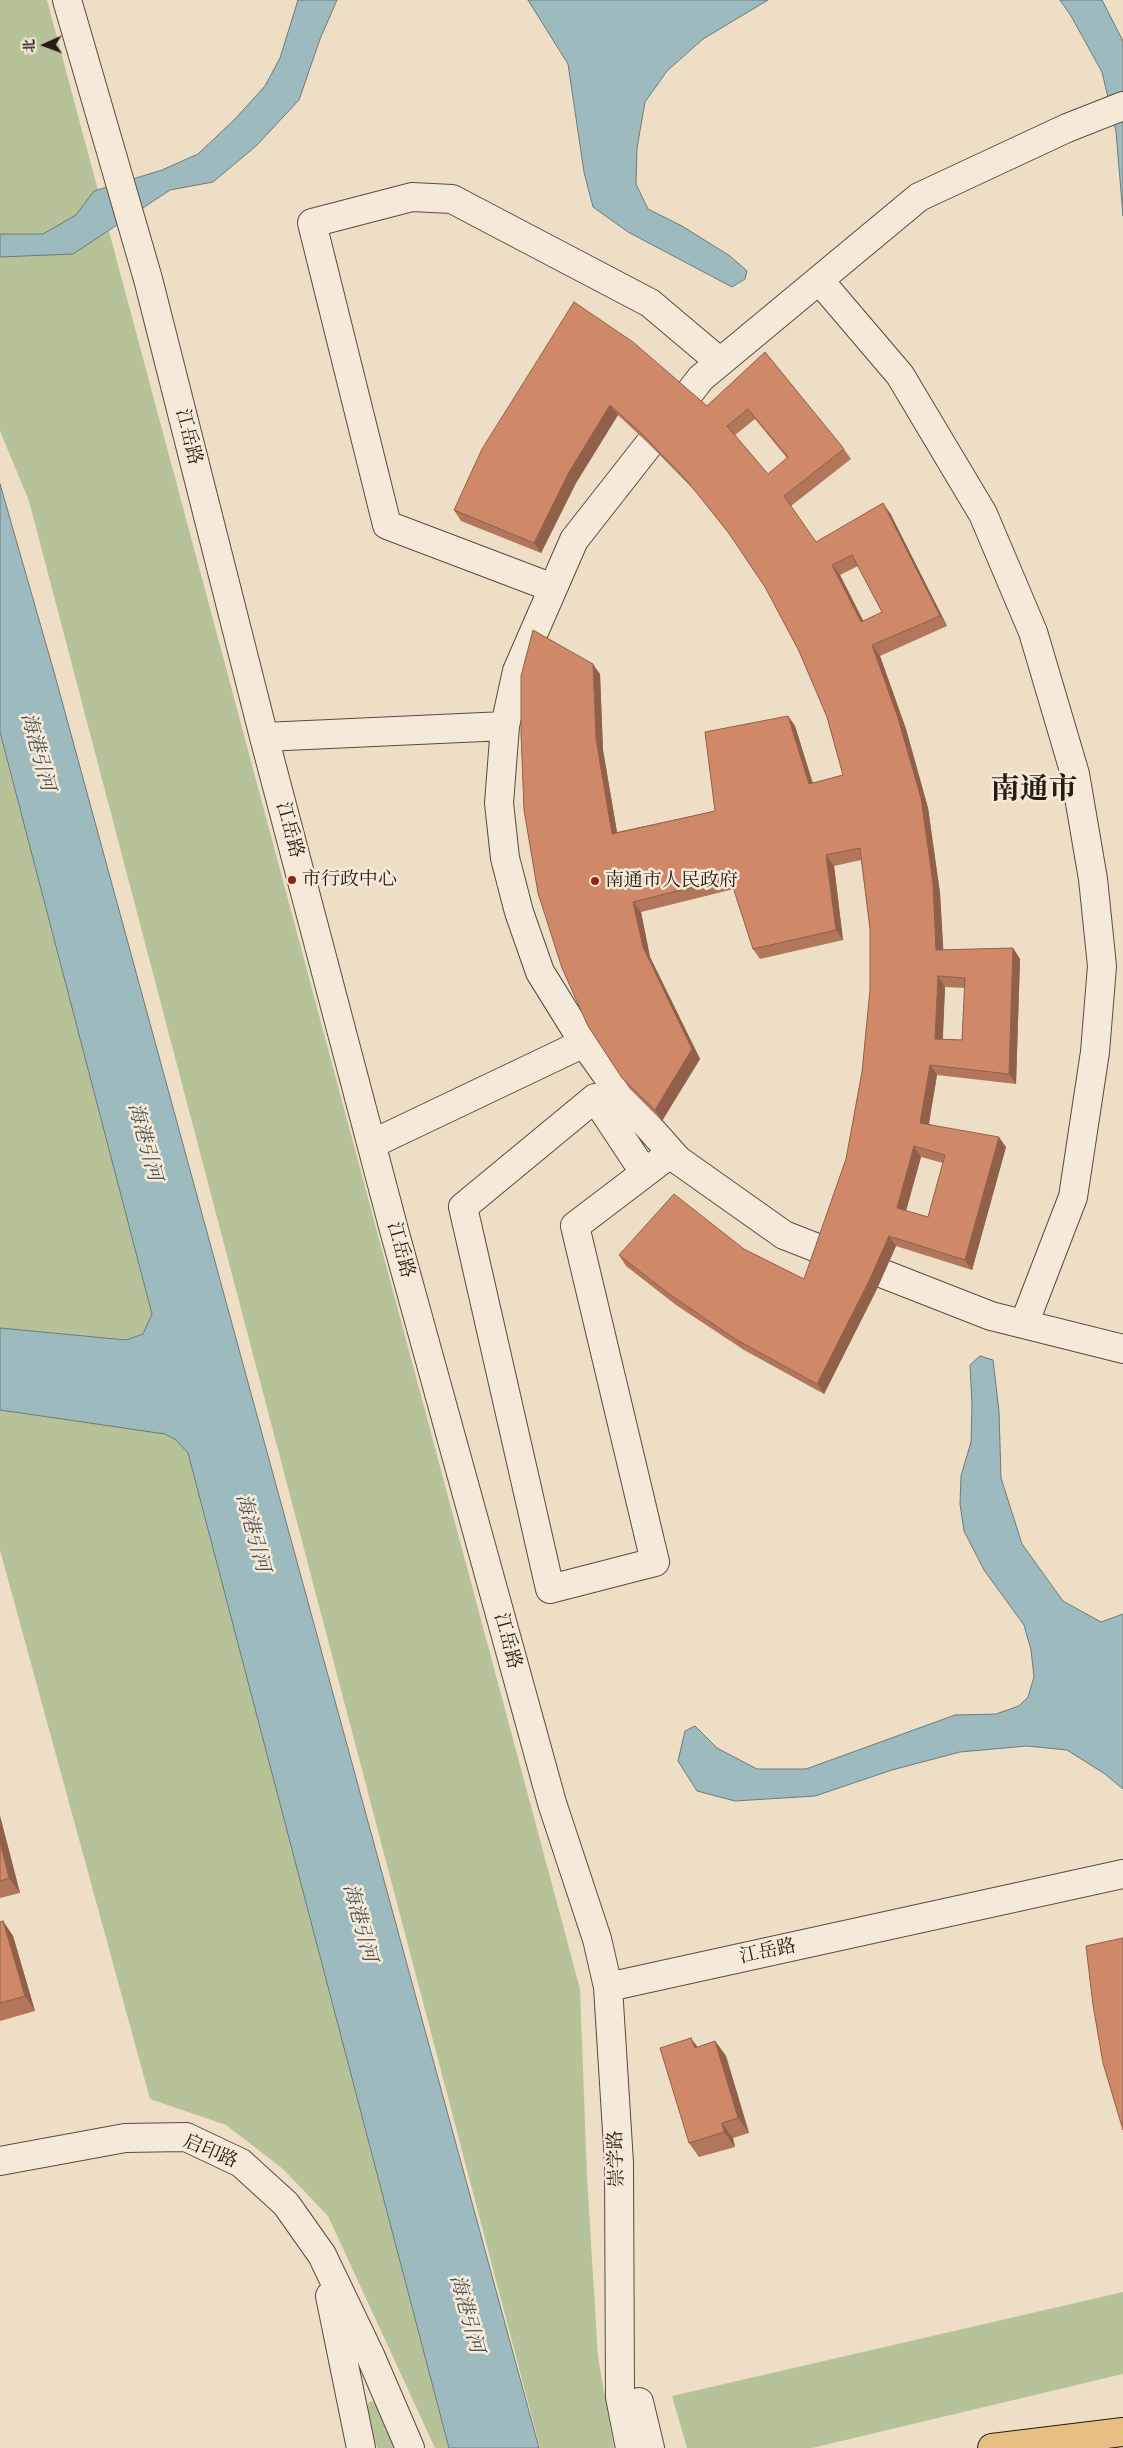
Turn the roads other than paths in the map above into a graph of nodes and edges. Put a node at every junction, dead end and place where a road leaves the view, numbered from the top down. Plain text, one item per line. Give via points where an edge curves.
1 (68, 0) edge
2 (1114, 110) edge
3 (820, 280) junction
4 (720, 362) junction
5 (553, 588) junction
6 (505, 726) junction
7 (264, 737) junction
8 (584, 1044) junction
9 (372, 1144) junction
10 (671, 1153) junction
11 (644, 1172) junction
12 (1024, 1324) junction
13 (1123, 1349) edge
14 (1123, 1874) edge
15 (608, 1988) junction
16 (0, 2161) edge
17 (322, 2255) junction
18 (618, 2331) junction
19 (1123, 2432) edge
20 (361, 2448) edge
21 (410, 2448) edge
22 (630, 2448) edge
23 (650, 2448) edge
24 (992, 2448) edge
25 (1062, 2448) edge

1 - 7 street, 江岳路 via 133,226
2 - 3 street via 919,197
3 - 4 street
3 - 12 street via 900,375 983,514 1033,632 1076,774 1093,879 1102,966 1095,1052 1073,1197
4 - 5 street via 701,378 574,540
4 - 5 street via 650,303 452,199 412,197 312,223 387,525
5 - 6 street via 517,671
6 - 7 street
6 - 8 street via 499,803 504,858 540,972
7 - 9 street, 江岳路
8 - 9 street
8 - 10 street via 622,1098
9 - 15 street, 江岳路 via 552,1803 597,1939
10 - 11 street
10 - 12 street via 784,1235 991,1316
11 - 11 street via 575,1226 655,1562 550,1589 463,1207 596,1098
12 - 13 street
14 - 15 street, 江岳路
15 - 18 street, 崇学路 via 619,2163
16 - 17 street, 启印路 via 125,2138 186,2137 241,2163 286,2204
17 - 20 street
17 - 21 street
18 - 22 street, 崇学路 via 620,2397
18 - 23 street, 崇学路
19 - 24 main road
19 - 25 main road

